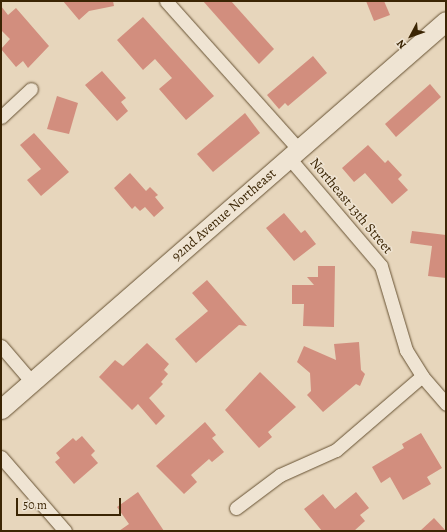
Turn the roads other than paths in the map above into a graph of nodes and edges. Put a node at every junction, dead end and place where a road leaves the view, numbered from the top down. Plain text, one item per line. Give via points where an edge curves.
1 (166, 1) edge
2 (446, 21) edge
3 (31, 89) dead end
4 (1, 117) edge
5 (295, 155) junction
6 (1, 346) edge
7 (422, 376) junction
8 (32, 382) junction
9 (446, 404) edge
10 (1, 409) edge
11 (1, 457) edge
12 (236, 508) dead end
13 (65, 531) edge

1 - 5 street, Northeast 13th Street
2 - 5 main road, 92nd Avenue Northeast
3 - 4 street
5 - 7 street, Northeast 13th Street via 381,266 406,350
5 - 8 main road, 92nd Avenue Northeast
6 - 8 street
7 - 9 street, Northeast 13th Street
7 - 12 street via 336,450 280,475
8 - 10 main road, 92nd Avenue Northeast
11 - 13 street

